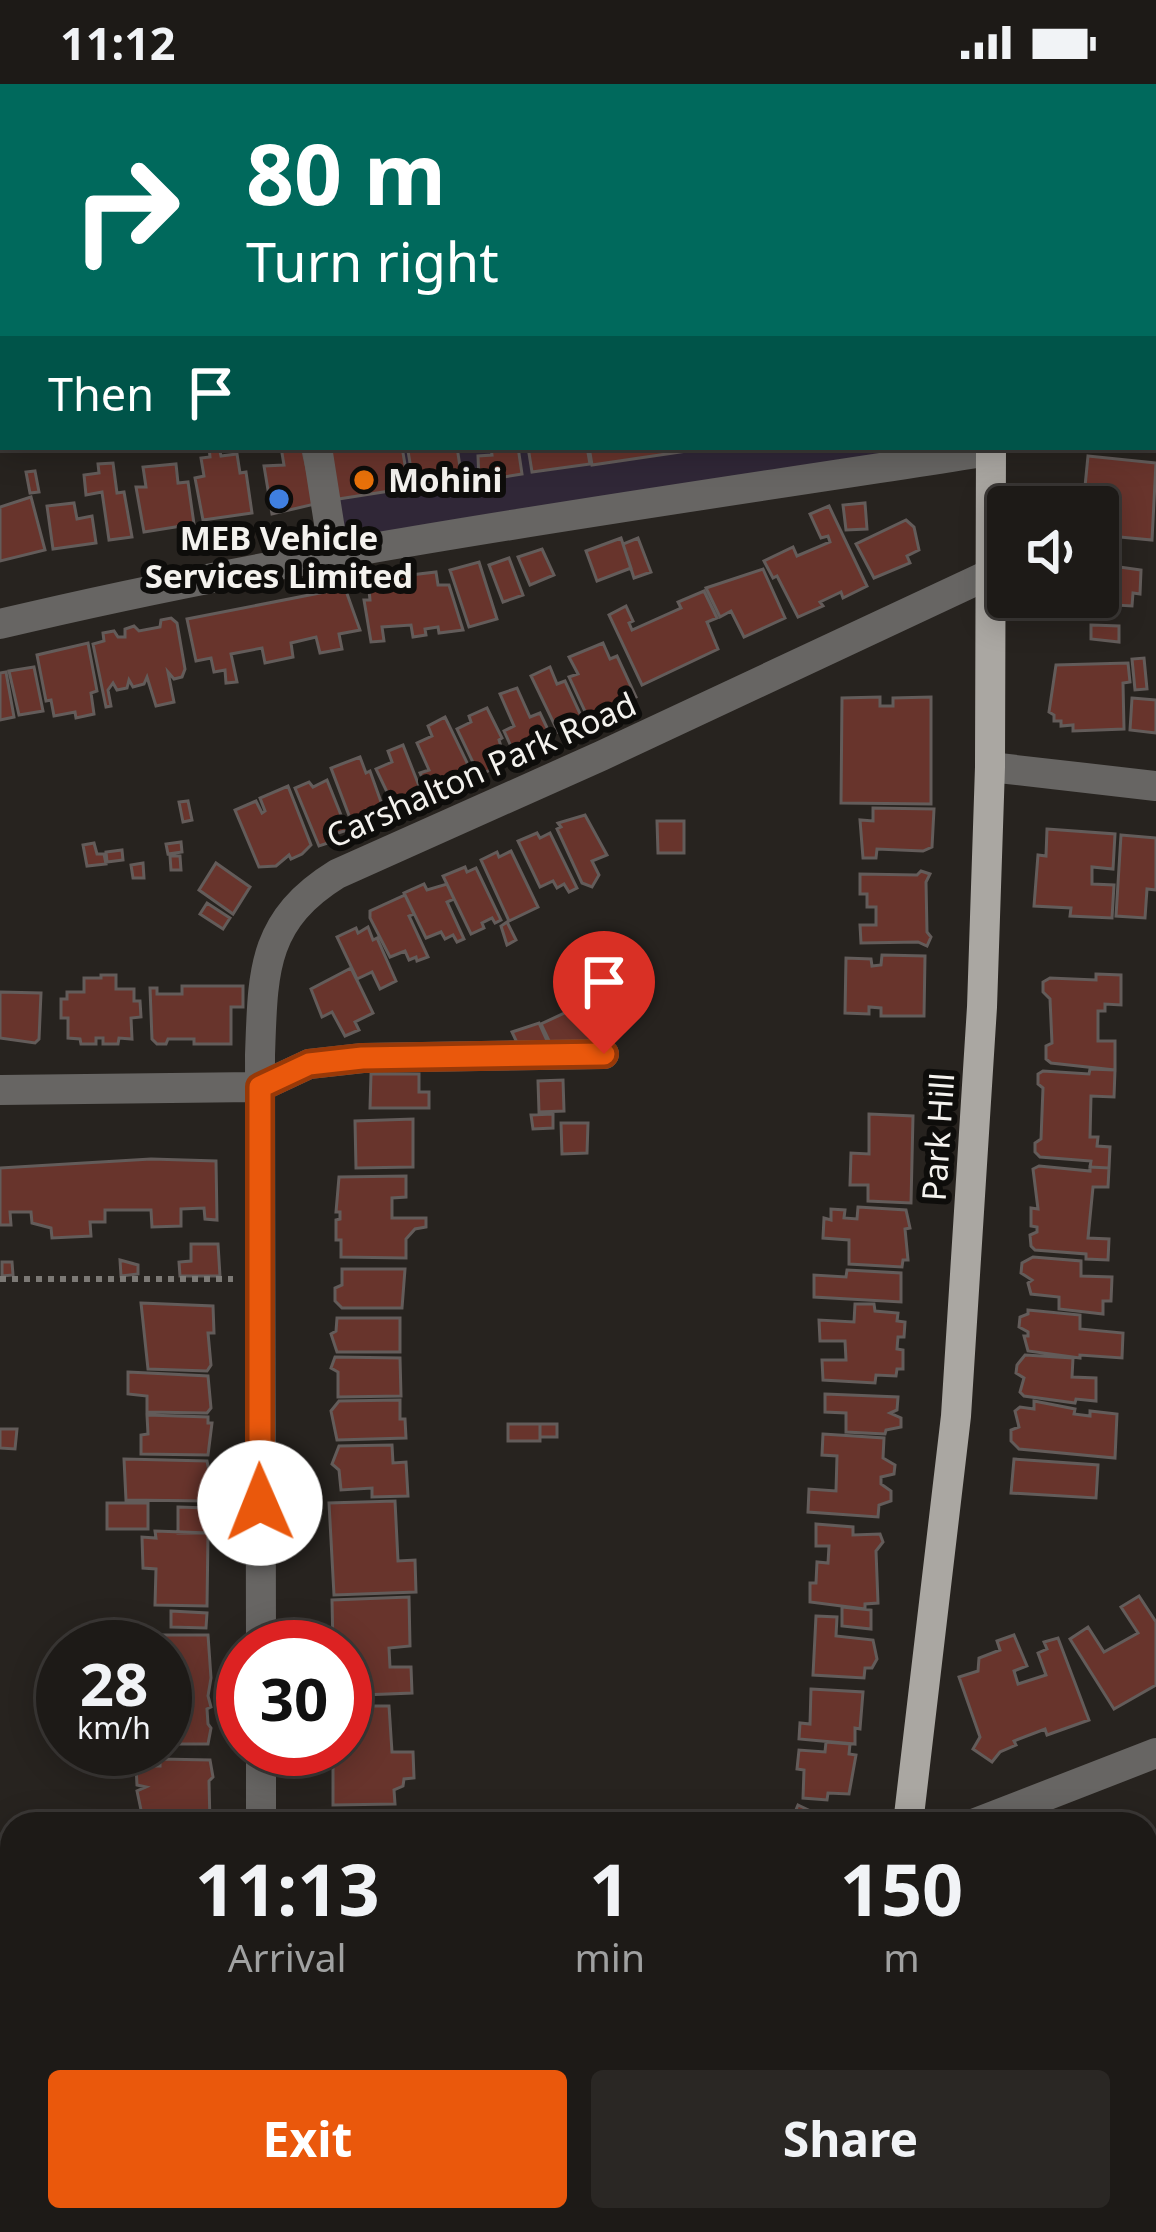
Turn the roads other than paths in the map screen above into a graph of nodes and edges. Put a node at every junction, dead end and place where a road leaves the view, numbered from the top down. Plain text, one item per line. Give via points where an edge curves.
1 (317, 450) edge
2 (990, 460) edge
3 (334, 555) junction
4 (987, 576) edge
5 (991, 618) edge
6 (0, 625) edge
7 (990, 767) junction
8 (1156, 786) edge
9 (604, 1054) dead end
10 (260, 1087) junction
11 (0, 1090) edge
12 (261, 1620) edge
13 (1156, 1753) edge
14 (261, 1776) edge
15 (261, 1812) edge
16 (909, 1812) edge
17 (1004, 1812) edge

1 - 3 street
2 - 3 street
3 - 6 street
4 - 10 street, Carshalton Park Road via 314,888 285,917 271,946
5 - 7 main road, Park Hill
7 - 8 street
7 - 16 main road, Park Hill via 956,1416
9 - 10 street via 362,1058 309,1064
10 - 11 street
10 - 12 street, Carshalton Park Road
13 - 17 street
14 - 15 street

